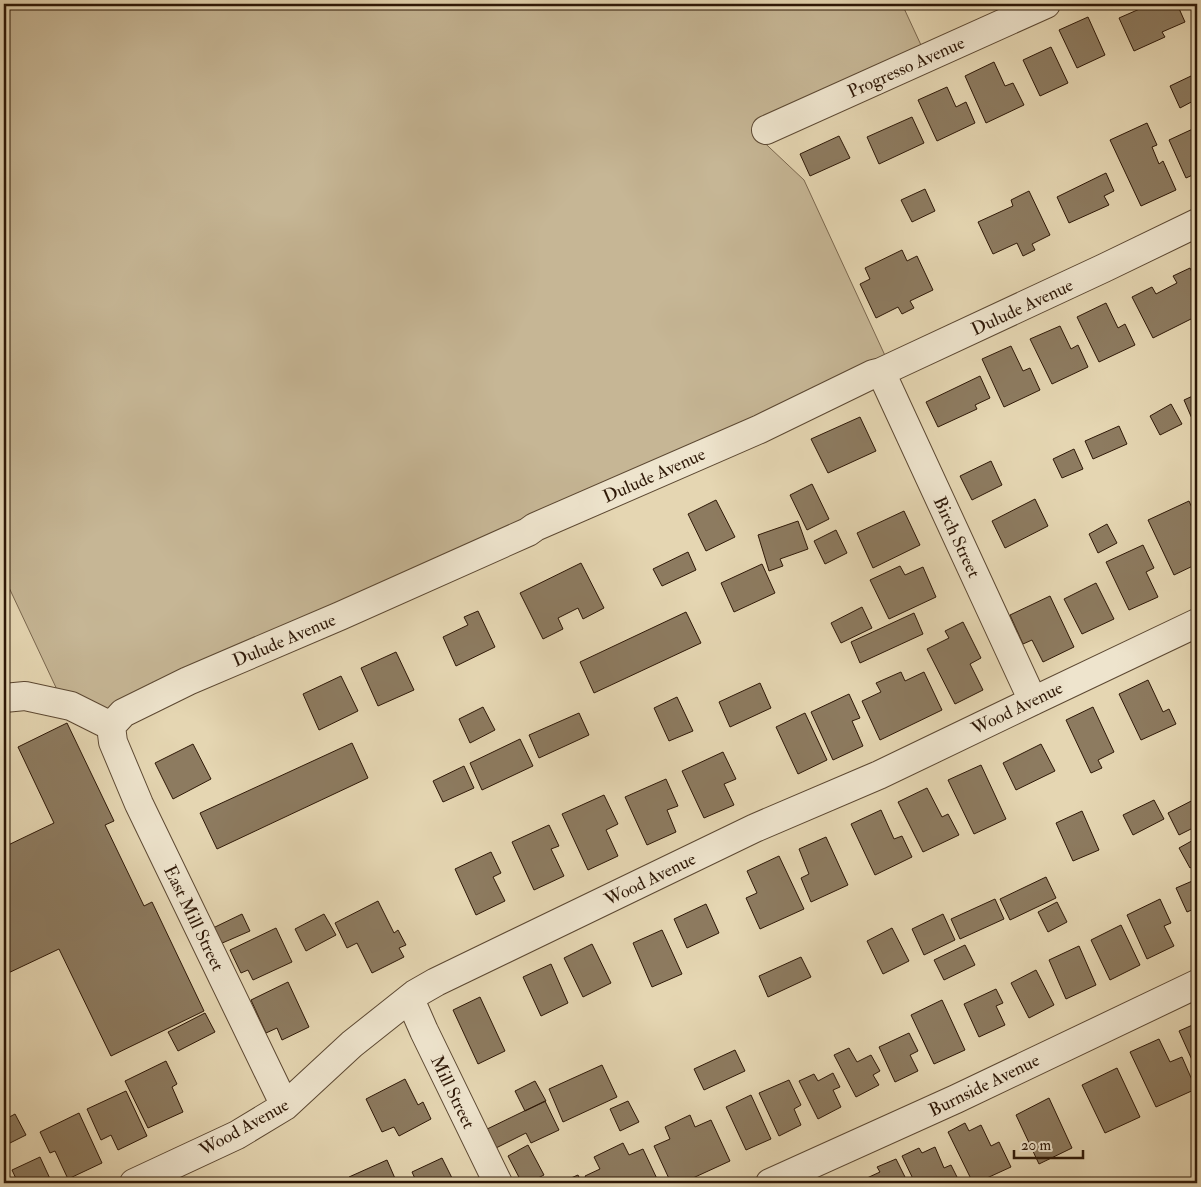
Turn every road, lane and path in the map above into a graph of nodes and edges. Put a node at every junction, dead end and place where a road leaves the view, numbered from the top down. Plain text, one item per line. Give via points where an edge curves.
1 (1046, 4) edge
2 (766, 130) dead end
3 (1197, 223) edge
4 (880, 372) junction
5 (1197, 623) edge
6 (4, 698) edge
7 (1033, 701) junction
8 (111, 726) junction
9 (1197, 984) edge
10 (410, 1000) junction
11 (285, 1106) junction
12 (134, 1183) edge
13 (498, 1183) edge
14 (770, 1183) edge

1 - 2 street, Progresso Avenue
3 - 4 street, Dulude Avenue
4 - 7 street, Birch Street
4 - 8 street, Dulude Avenue via 760,429 188,681 123,713
5 - 7 street, Wood Avenue
6 - 8 street via 25,696 71,706
7 - 10 street, Wood Avenue via 879,776 756,828 436,982
8 - 11 street, East Mill Street via 112,742 139,804
9 - 14 street, Burnside Avenue
10 - 11 street, Wood Avenue via 352,1044
10 - 13 street, Mill Street
11 - 12 street, Wood Avenue via 237,1135

